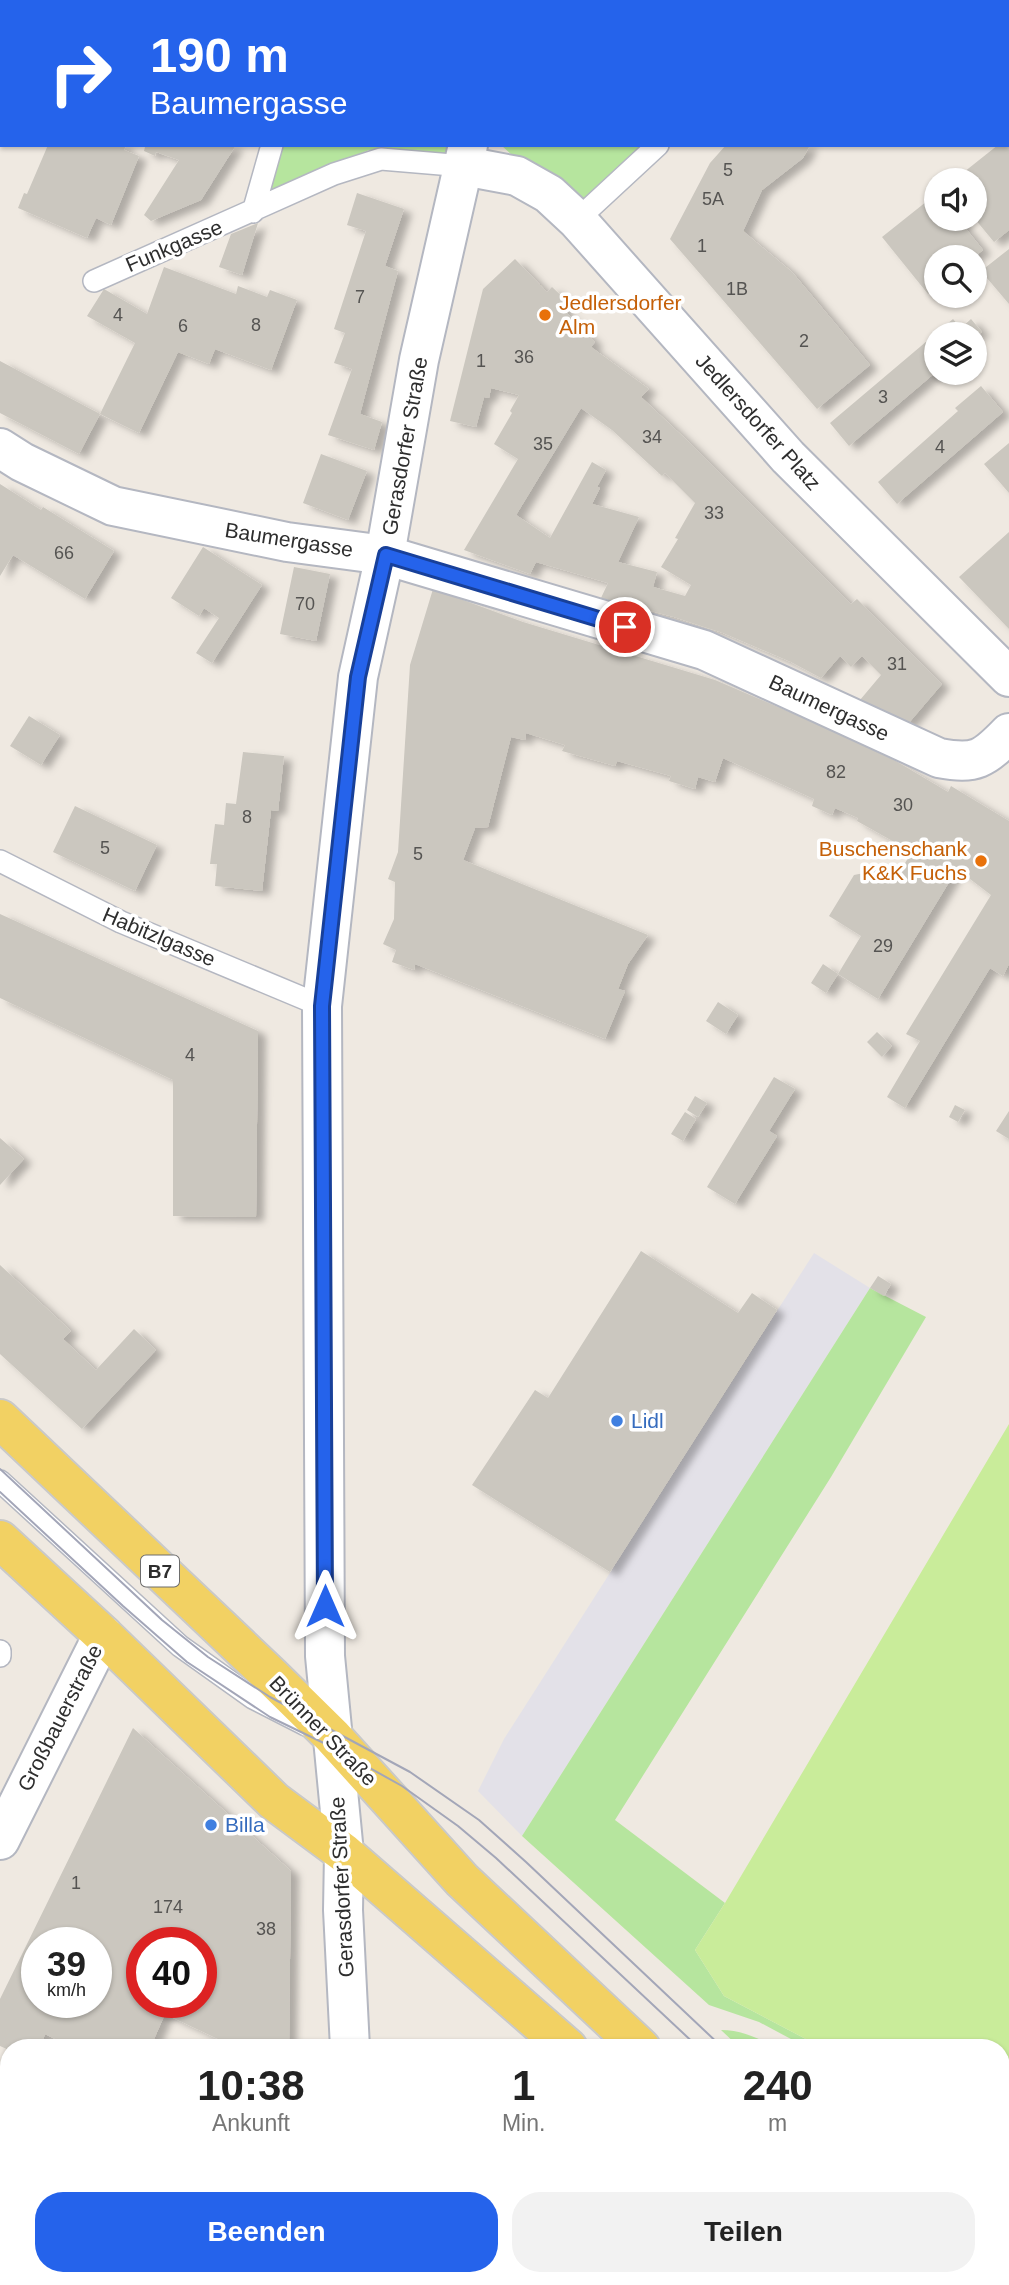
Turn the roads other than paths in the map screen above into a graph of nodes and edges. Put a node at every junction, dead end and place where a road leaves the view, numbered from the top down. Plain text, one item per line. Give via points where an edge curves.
1 (271, 147) edge
2 (656, 147) edge
3 (466, 156) edge
4 (253, 212) junction
5 (577, 220) junction
6 (94, 281) dead end
7 (0, 448) edge
8 (386, 555) junction
9 (1009, 677) edge
10 (1009, 733) edge
11 (0, 861) edge
12 (322, 1006) junction
13 (0, 1419) edge
14 (0, 1481) edge
15 (0, 1540) edge
16 (103, 1635) junction
17 (332, 1736) junction
18 (9, 1797) edge
19 (0, 1840) edge
20 (344, 1853) junction
21 (350, 2039) edge
22 (558, 2039) edge
23 (631, 2039) edge

1 - 4 lane
2 - 5 lane
3 - 4 lane, Funkgasse via 381,159 334,174
3 - 5 street, Jedlersdorfer Platz via 549,194
3 - 8 street, Gerasdorfer Straße via 419,360
4 - 6 lane, Funkgasse
5 - 9 street, Jedlersdorfer Platz via 788,457
7 - 8 street, Baumergasse via 113,506 287,542
8 - 10 street, Baumergasse via 704,650 939,758 964,762 988,754
8 - 12 street, Gerasdorfer Straße via 358,677
11 - 12 lane, Habitzlgasse via 121,922
12 - 17 street, Gerasdorfer Straße via 325,1656
13 - 17 main road, Brünner Straße / B7
14 - 17 lane via 191,1655 253,1698
15 - 16 main road
16 - 18 street, Großbauerstraße
16 - 20 main road via 274,1801
17 - 20 street, Gerasdorfer Straße
17 - 23 main road, Brünner Straße / B7 via 462,1880
18 - 19 street, Großbauerstraße
20 - 21 street, Gerasdorfer Straße
20 - 22 main road

